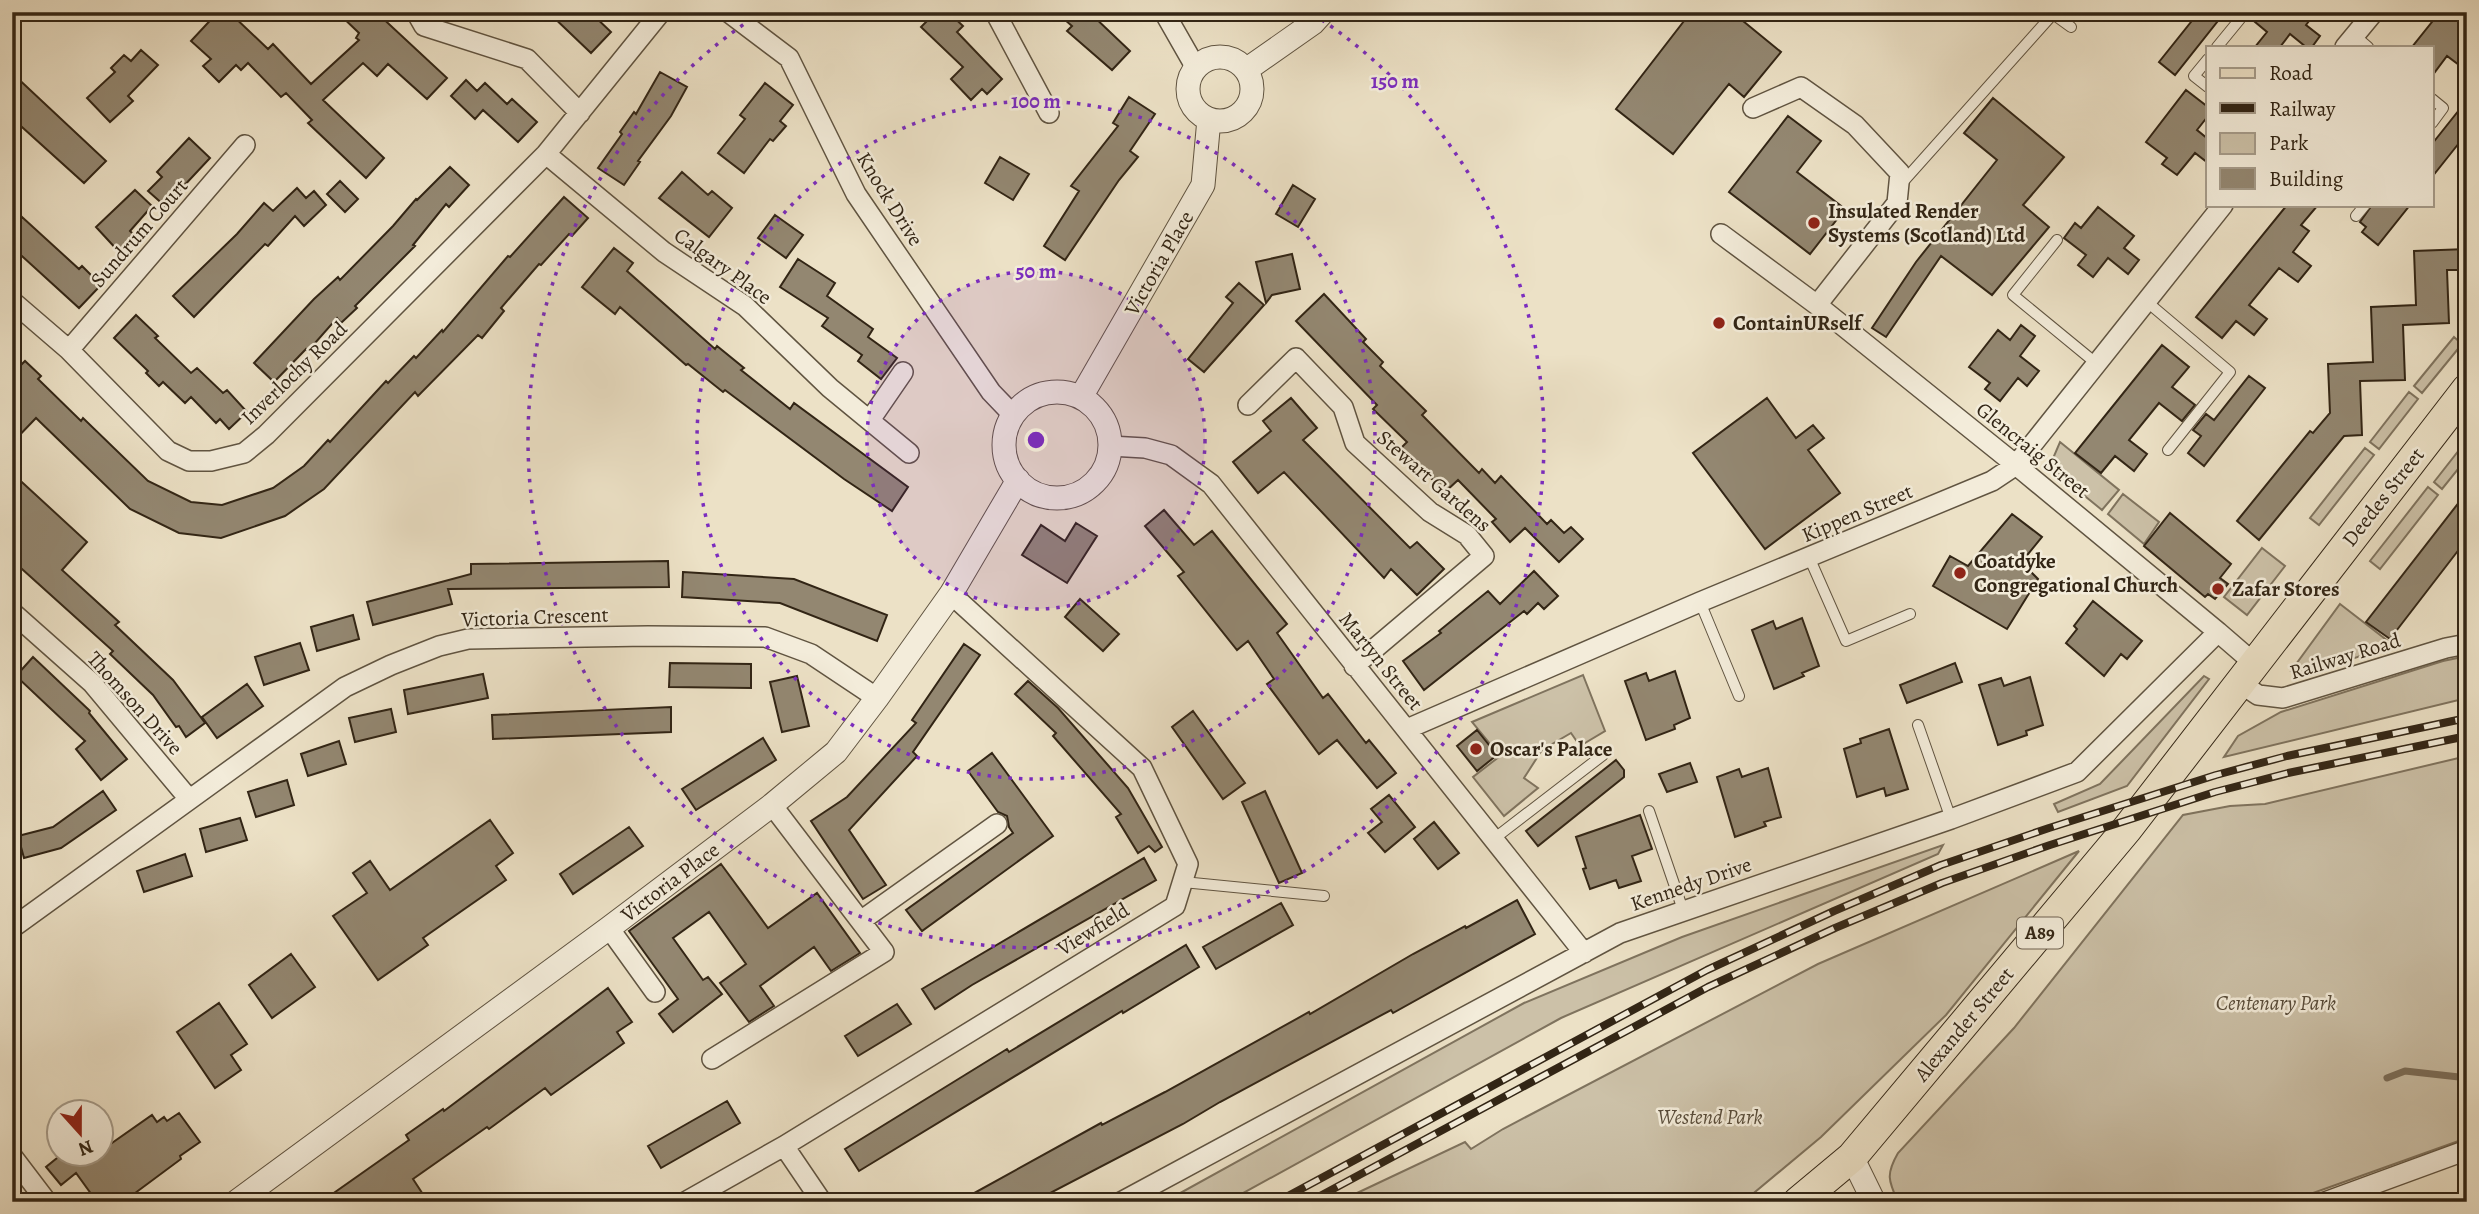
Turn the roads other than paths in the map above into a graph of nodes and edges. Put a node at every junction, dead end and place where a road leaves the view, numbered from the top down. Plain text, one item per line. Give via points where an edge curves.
1 (416, 12) edge
2 (661, 12) edge
3 (728, 12) edge
4 (995, 12) edge
5 (1164, 12) edge
6 (1323, 12) edge
7 (2374, 12) edge
8 (2240, 19) dead end
9 (2071, 27) dead end
10 (2356, 43) edge
11 (2218, 46) edge
12 (2206, 61) edge
13 (1196, 68) junction
14 (1246, 70) junction
15 (2206, 85) edge
16 (2434, 101) edge
17 (1753, 108) dead end
18 (580, 113) junction
19 (1049, 113) dead end
20 (1209, 120) junction
21 (2434, 120) edge
22 (245, 145) dead end
23 (546, 154) junction
24 (1899, 186) junction
25 (2222, 206) edge
26 (2364, 206) edge
27 (2356, 216) dead end
28 (1721, 234) dead end
29 (2057, 240) dead end
30 (2145, 300) junction
31 (12, 301) edge
32 (1816, 305) junction
33 (69, 350) junction
34 (2097, 364) junction
35 (903, 372) dead end
36 (2467, 389) edge
37 (1081, 397) junction
38 (1248, 405) dead end
39 (1013, 415) junction
40 (870, 420) junction
41 (1110, 446) junction
42 (2168, 450) dead end
43 (909, 453) dead end
44 (2016, 465) junction
45 (1018, 480) junction
46 (1809, 557) junction
47 (951, 594) junction
48 (1700, 602) junction
49 (12, 612) edge
50 (1910, 614) dead end
51 (2218, 632) junction
52 (2467, 644) edge
53 (1354, 666) junction
54 (2239, 684) junction
55 (1739, 696) dead end
56 (877, 698) junction
57 (1918, 725) dead end
58 (1406, 729) junction
59 (1604, 755) dead end
60 (189, 799) junction
61 (772, 805) junction
62 (1649, 811) dead end
63 (1951, 819) junction
64 (997, 824) dead end
65 (1495, 838) junction
66 (1183, 881) junction
67 (1324, 896) dead end
68 (1683, 910) junction
69 (862, 920) junction
70 (12, 928) edge
71 (608, 928) junction
72 (1584, 953) junction
73 (654, 992) dead end
74 (712, 1059) dead end
75 (785, 1146) junction
76 (2467, 1150) edge
77 (12, 1156) edge
78 (1853, 1157) junction
79 (47, 1202) edge
80 (236, 1202) edge
81 (685, 1202) edge
82 (822, 1202) edge
83 (1121, 1202) edge
84 (1798, 1202) edge
85 (1816, 1202) edge
86 (1874, 1202) edge
87 (2325, 1202) edge

1 - 18 street via 424,26 527,60
2 - 18 street, Inverlochy Road
3 - 39 street, Knock Drive via 789,58 856,194 990,392
4 - 19 street
5 - 13 street
6 - 14 street
7 - 10 street
8 - 11 lane
9 - 24 lane via 2053,14
12 - 15 lane via 2194,76
13 - 14 street via 1218,57 1233,60
13 - 20 street via 1188,86 1190,100
14 - 20 street via 1252,92 1248,106 1233,120
16 - 21 lane via 2443,108
17 - 24 street via 1801,87 1855,125 1900,173
18 - 23 street, Inverlochy Road
20 - 37 street, Victoria Place via 1203,185
22 - 33 street, Sundrum Court
23 - 33 street, Inverlochy Road via 244,453 189,461 168,451
23 - 40 street, Calgary Place via 664,252 746,306 830,388
24 - 32 street via 1897,204
25 - 30 street, Kippen Street
26 - 27 lane
28 - 32 street, Glencraig Street
29 - 34 lane via 2013,295
30 - 34 street, Kippen Street
30 - 42 lane via 2230,372
31 - 33 street, Inverlochy Road
32 - 44 street, Glencraig Street
34 - 44 street, Kippen Street
35 - 40 street
36 - 54 main road, Deedes Street / A89
37 - 39 street via 1051,392 1036,396
37 - 41 street via 1103,418
38 - 53 street, Stewart Gardens via 1296,358 1343,407 1355,443 1430,512 1467,535 1484,556
39 - 45 street via 1004,449
40 - 43 street, Calgary Place
41 - 45 street via 1107,464 1084,491 1049,497
41 - 53 street, Martyn Street via 1171,455 1211,484
44 - 46 street, Kippen Street via 1992,481
44 - 51 street, Glencraig Street
45 - 47 street, Victoria Place
46 - 48 street, Kippen Street
46 - 50 lane via 1846,642
47 - 56 street, Victoria Place
47 - 66 street via 1142,768 1188,864
48 - 55 lane
48 - 58 street, Kippen Street
49 - 60 street, Thomson Drive via 92,683
51 - 54 street
51 - 63 street, Kennedy Drive via 2077,772
52 - 54 street, Railway Road via 2283,698 2258,695
53 - 58 street, Martyn Street
54 - 78 main road, Alexander Street / A89 via 2119,839
56 - 60 street, Victoria Crescent via 811,654 765,637 468,639 439,646 345,687
56 - 61 street, Victoria Place via 836,752
57 - 63 lane
58 - 65 street, Martyn Street
59 - 65 lane
60 - 70 street, Victoria Crescent
61 - 69 street
61 - 71 street, Victoria Place
62 - 68 lane
63 - 68 street, Kennedy Drive
64 - 69 street
65 - 72 street, Martyn Street
66 - 67 lane
66 - 75 street, Viewfield via 1175,906
68 - 72 street, Kennedy Drive via 1620,933
69 - 74 street via 884,952
71 - 73 street
71 - 80 street, Victoria Place
72 - 83 street, Kennedy Drive
75 - 81 street, Viewfield
75 - 82 street
76 - 87 street
77 - 79 street
78 - 84 main road, Alexander Street / A89
78 - 85 main road
78 - 86 street

